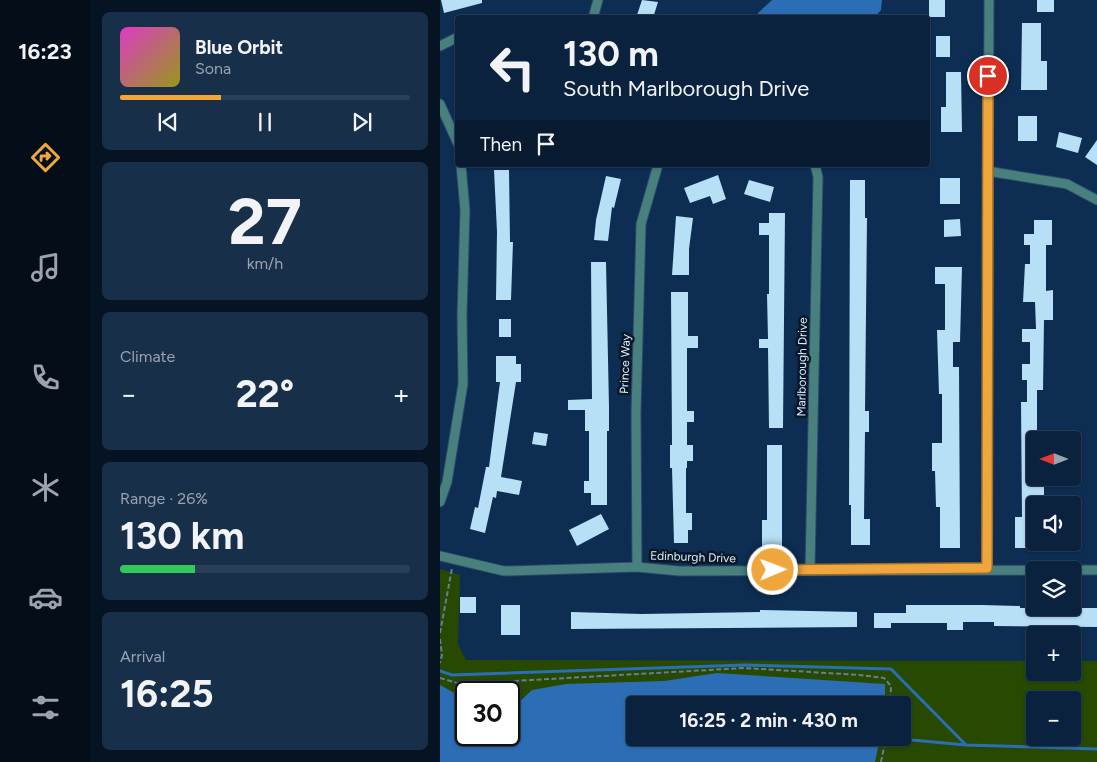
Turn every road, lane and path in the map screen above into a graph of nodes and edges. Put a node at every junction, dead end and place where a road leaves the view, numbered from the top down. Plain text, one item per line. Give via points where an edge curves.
1 (598, 0) edge
2 (989, 0) edge
3 (594, 15) edge
4 (455, 38) edge
5 (440, 46) edge
6 (440, 104) edge
7 (455, 137) edge
8 (461, 167) edge
9 (657, 167) edge
10 (816, 167) edge
11 (987, 171) junction
12 (1097, 200) edge
13 (440, 502) edge
14 (440, 556) edge
15 (454, 561) junction
16 (637, 567) junction
17 (987, 568) junction
18 (810, 570) junction
19 (1097, 570) edge
20 (440, 632) edge
21 (440, 639) edge
22 (440, 662) edge
23 (440, 678) edge
24 (890, 696) edge
25 (885, 746) edge
26 (881, 762) edge

1 - 3 street
2 - 11 street
4 - 5 street
6 - 7 street
8 - 13 street via 465,210 463,384 452,455
9 - 16 street, Prince Way via 641,224 636,413
10 - 18 street, Marlborough Drive via 817,251
11 - 12 street via 1067,184
11 - 17 street
14 - 15 street, Edinburgh Drive
15 - 16 street, Edinburgh Drive via 504,571
15 - 20 path
16 - 18 street, Edinburgh Drive via 679,571
17 - 18 street, Edinburgh Drive
17 - 19 street, Edinburgh Drive
21 - 22 path
23 - 24 path via 461,684 744,668 884,678 891,686
25 - 26 path

